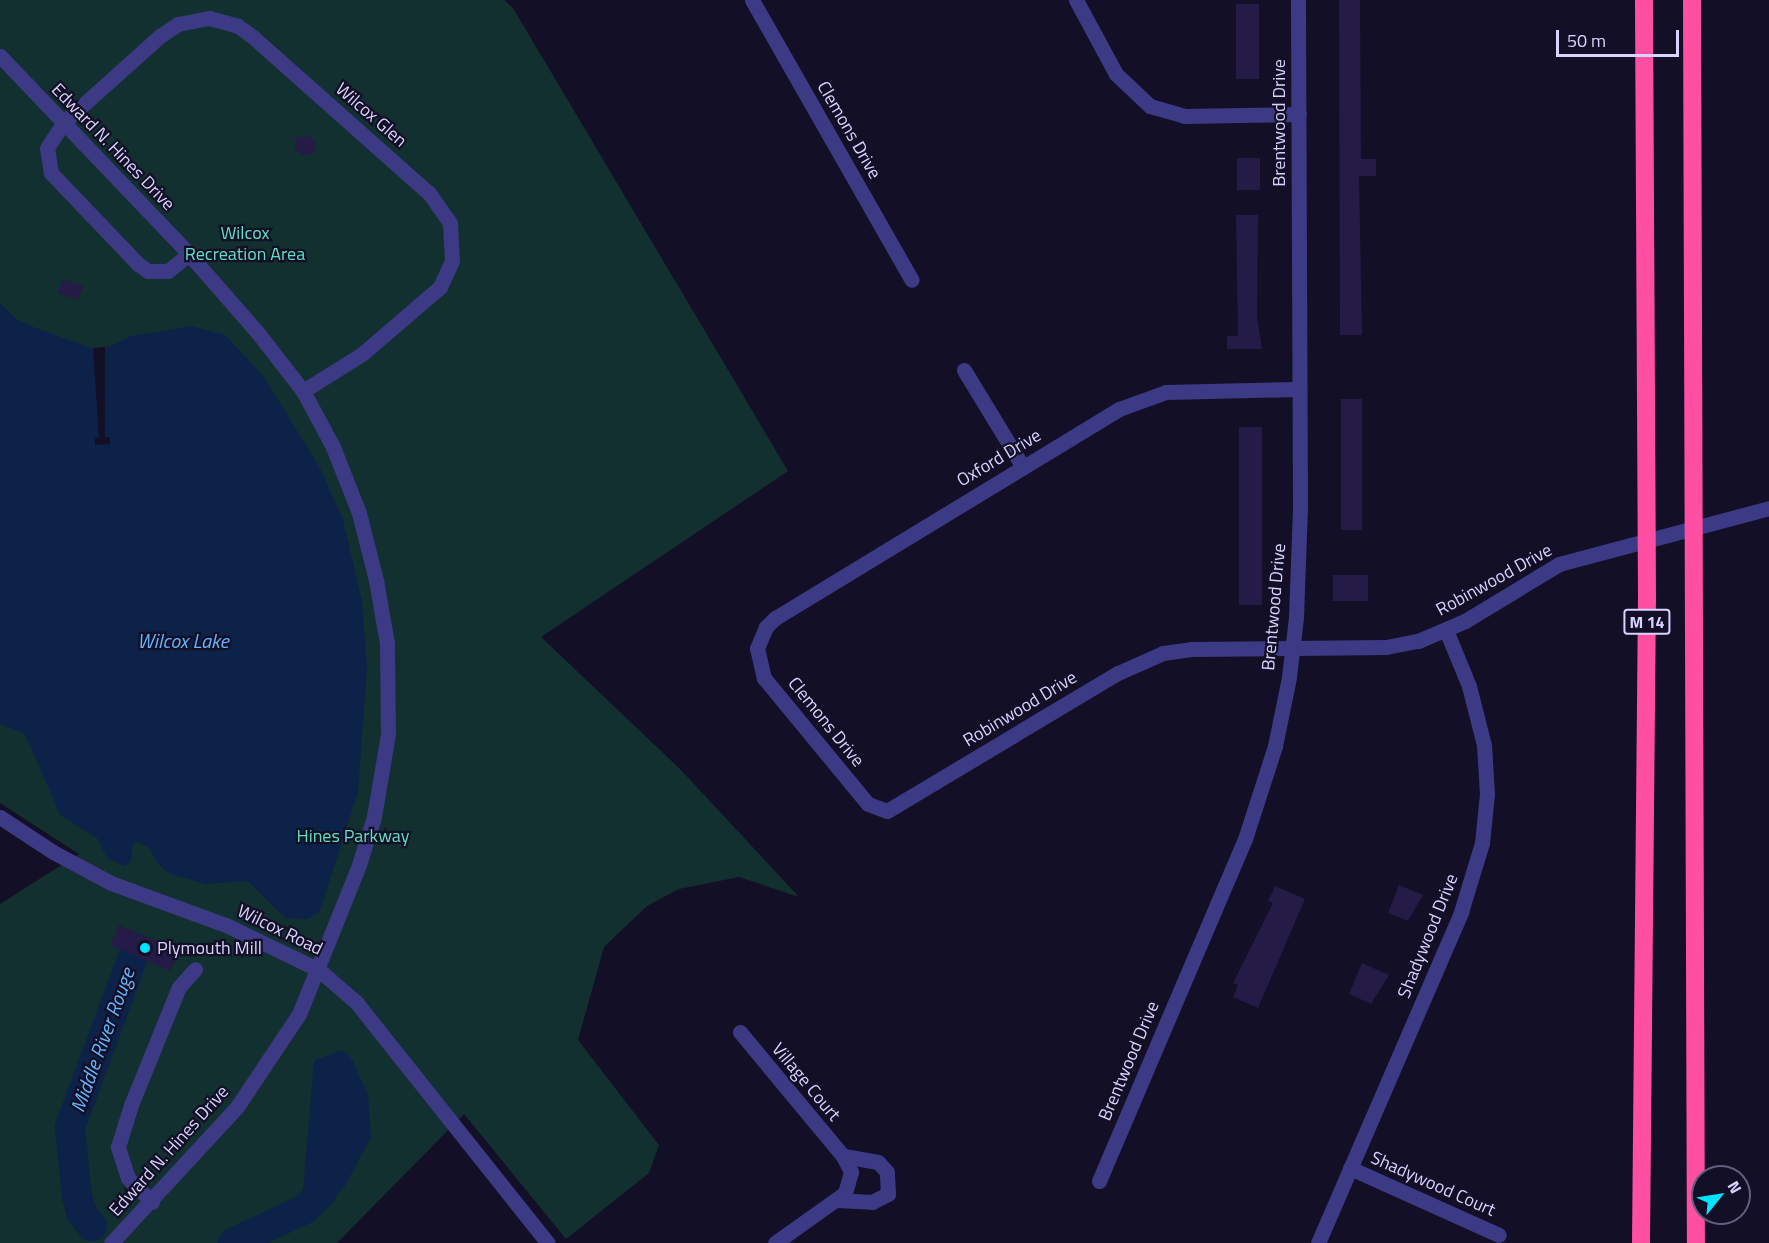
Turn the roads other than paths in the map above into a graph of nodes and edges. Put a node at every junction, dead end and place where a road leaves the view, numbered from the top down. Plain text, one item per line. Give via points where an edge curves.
1 (752, 0) edge
2 (1076, 0) edge
3 (1298, 0) edge
4 (1644, 0) edge
5 (1692, 0) edge
6 (0, 56) edge
7 (1299, 114) junction
8 (63, 122) junction
9 (189, 254) junction
10 (912, 280) dead end
11 (964, 370) dead end
12 (1297, 389) junction
13 (303, 391) junction
14 (1023, 467) junction
15 (1764, 510) edge
16 (1446, 630) junction
17 (1293, 647) junction
18 (758, 648) joint
19 (880, 811) joint
20 (0, 817) edge
21 (195, 969) dead end
22 (319, 970) junction
23 (740, 1032) dead end
24 (843, 1156) junction
25 (1350, 1168) junction
26 (1099, 1181) dead end
27 (836, 1200) junction
28 (152, 1202) junction
29 (1499, 1235) dead end
30 (541, 1240) edge
31 (111, 1243) edge
32 (775, 1243) edge
33 (1318, 1243) edge
34 (1641, 1243) edge
35 (1696, 1243) edge

1 - 10 street, Clemons Drive
2 - 7 street via 1116,74 1150,106 1184,116
3 - 7 street, Brentwood Drive
4 - 34 highway, M 14 via 1647,599
5 - 35 highway, M 14
6 - 8 street, Edward N. Hines Drive
7 - 12 street, Brentwood Drive
8 - 9 street, Edward N. Hines Drive
8 - 9 street, Wilcox Glen via 47,148 48,165 97,223 148,271 168,271
8 - 13 street, Wilcox Glen via 178,24 195,18 224,20 253,37 429,193 450,223 453,242 452,261 440,287 363,354
9 - 13 street, Edward N. Hines Drive
11 - 14 street
12 - 14 street, Oxford Drive via 1188,389 1150,396 1119,409
12 - 17 street, Brentwood Drive via 1300,506
13 - 22 street, Edward N. Hines Drive via 333,447 369,546 383,614 389,674 388,734 374,816
14 - 18 street, Oxford Drive via 775,618 766,627
15 - 16 street, Robinwood Drive via 1592,554 1542,573
16 - 17 street, Robinwood Drive via 1386,647
16 - 25 street, Shadywood Drive via 1469,686 1484,745 1482,843 1461,912
17 - 19 street, Robinwood Drive via 1191,649 1144,660 893,809
17 - 26 street, Brentwood Drive via 1275,746 1245,839
18 - 19 street, Clemons Drive via 764,678 868,804
20 - 22 street, Wilcox Road via 94,875 258,938
21 - 28 street via 179,987 118,1147 128,1178
22 - 28 street, Edward N. Hines Drive via 299,1014 255,1082 217,1131
22 - 30 street, Wilcox Road via 356,1002
23 - 24 street, Village Court
24 - 27 street, Village Court via 851,1178 845,1194
24 - 27 street via 878,1162 887,1172 888,1194 872,1202
25 - 29 street, Shadywood Court
25 - 33 street, Shadywood Drive
27 - 32 street, Village Court
28 - 31 street, Edward N. Hines Drive

